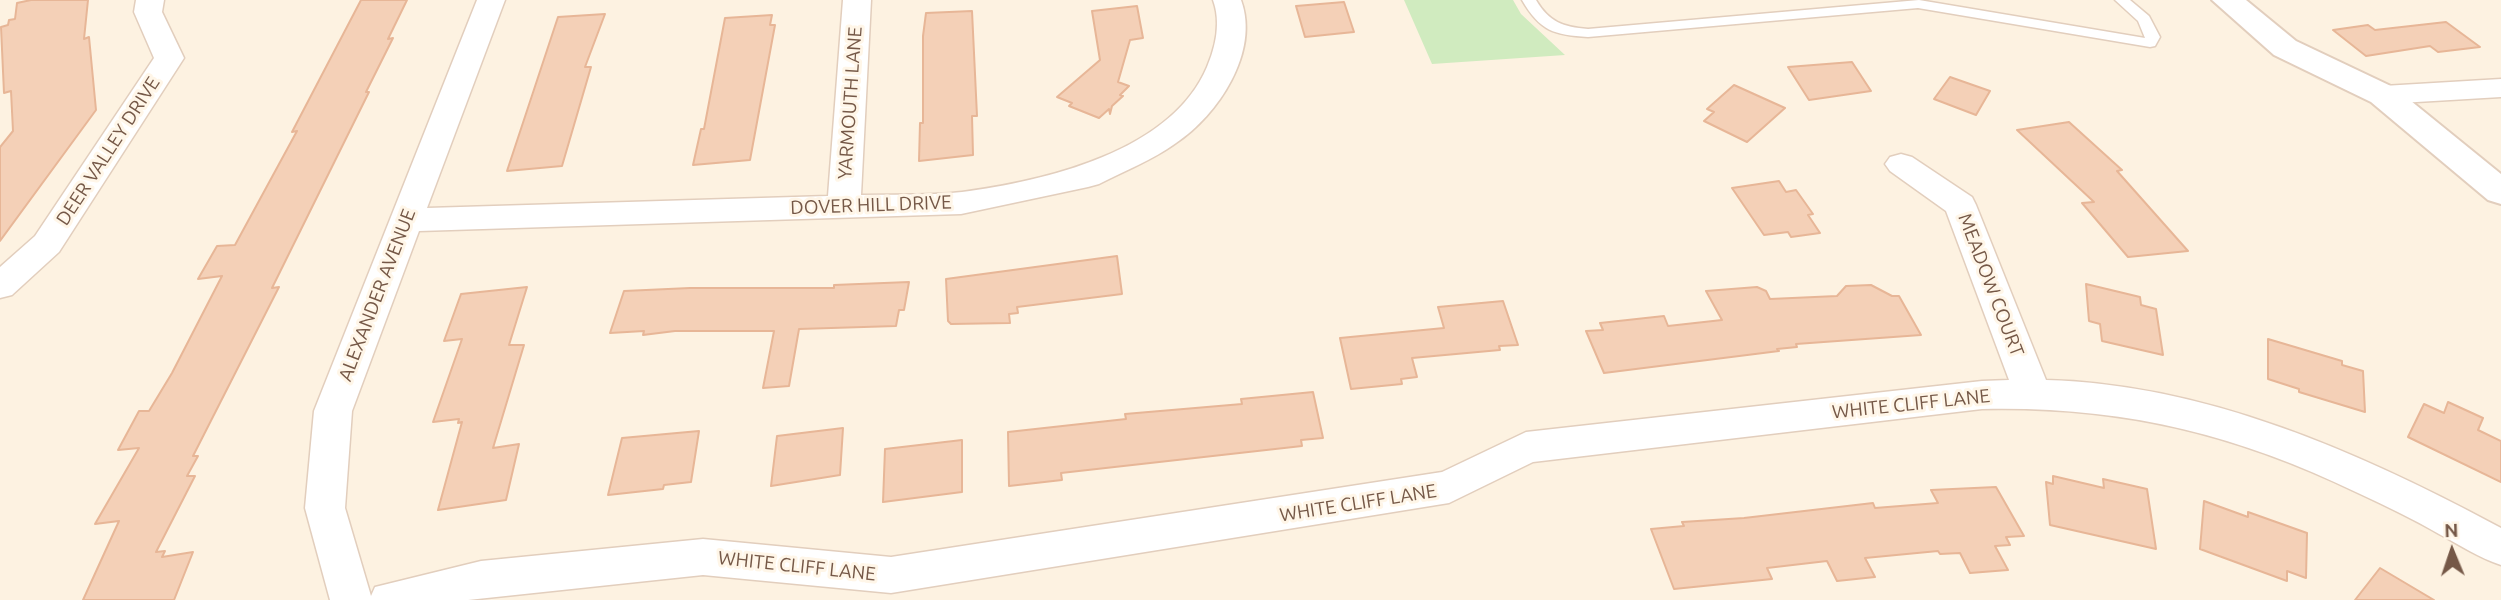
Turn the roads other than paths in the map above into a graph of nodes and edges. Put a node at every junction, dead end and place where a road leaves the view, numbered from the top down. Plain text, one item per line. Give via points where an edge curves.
1 (150, 0) edge
2 (491, 0) edge
3 (857, 0) edge
4 (1227, 0) edge
5 (1529, 0) edge
6 (2122, 0) edge
7 (2227, 0) edge
8 (1916, 2) edge
9 (2501, 88) edge
10 (2383, 95) junction
11 (1900, 164) dead end
12 (2501, 192) edge
13 (844, 206) junction
14 (405, 220) junction
15 (0, 286) edge
16 (2033, 394) junction
17 (2501, 548) edge
18 (351, 600) edge
19 (390, 600) edge

1 - 15 street, DEER VALLEY DRIVE via 148,12 169,58 47,244
2 - 14 street, ALEXANDER AVENUE
3 - 13 street, YARMOUTH LANE
4 - 13 street, DOVER HILL DRIVE via 1230,47 1211,93 1166,135 1088,177 961,203
5 - 8 lane via 1542,23 1561,31 1588,33
6 - 8 lane via 2144,19 2153,37 2150,43
7 - 10 street via 2285,48
9 - 10 street
10 - 12 street
11 - 16 street, MEADOW COURT via 1960,205
13 - 14 street, DOVER HILL DRIVE
14 - 18 street, ALEXANDER AVENUE via 333,411 325,508
16 - 17 street, WHITE CLIFF LANE via 2097,397 2240,429 2322,459 2431,508
16 - 19 street, WHITE CLIFF LANE via 1982,395 1526,447 1449,487 891,575 702,557 481,579

